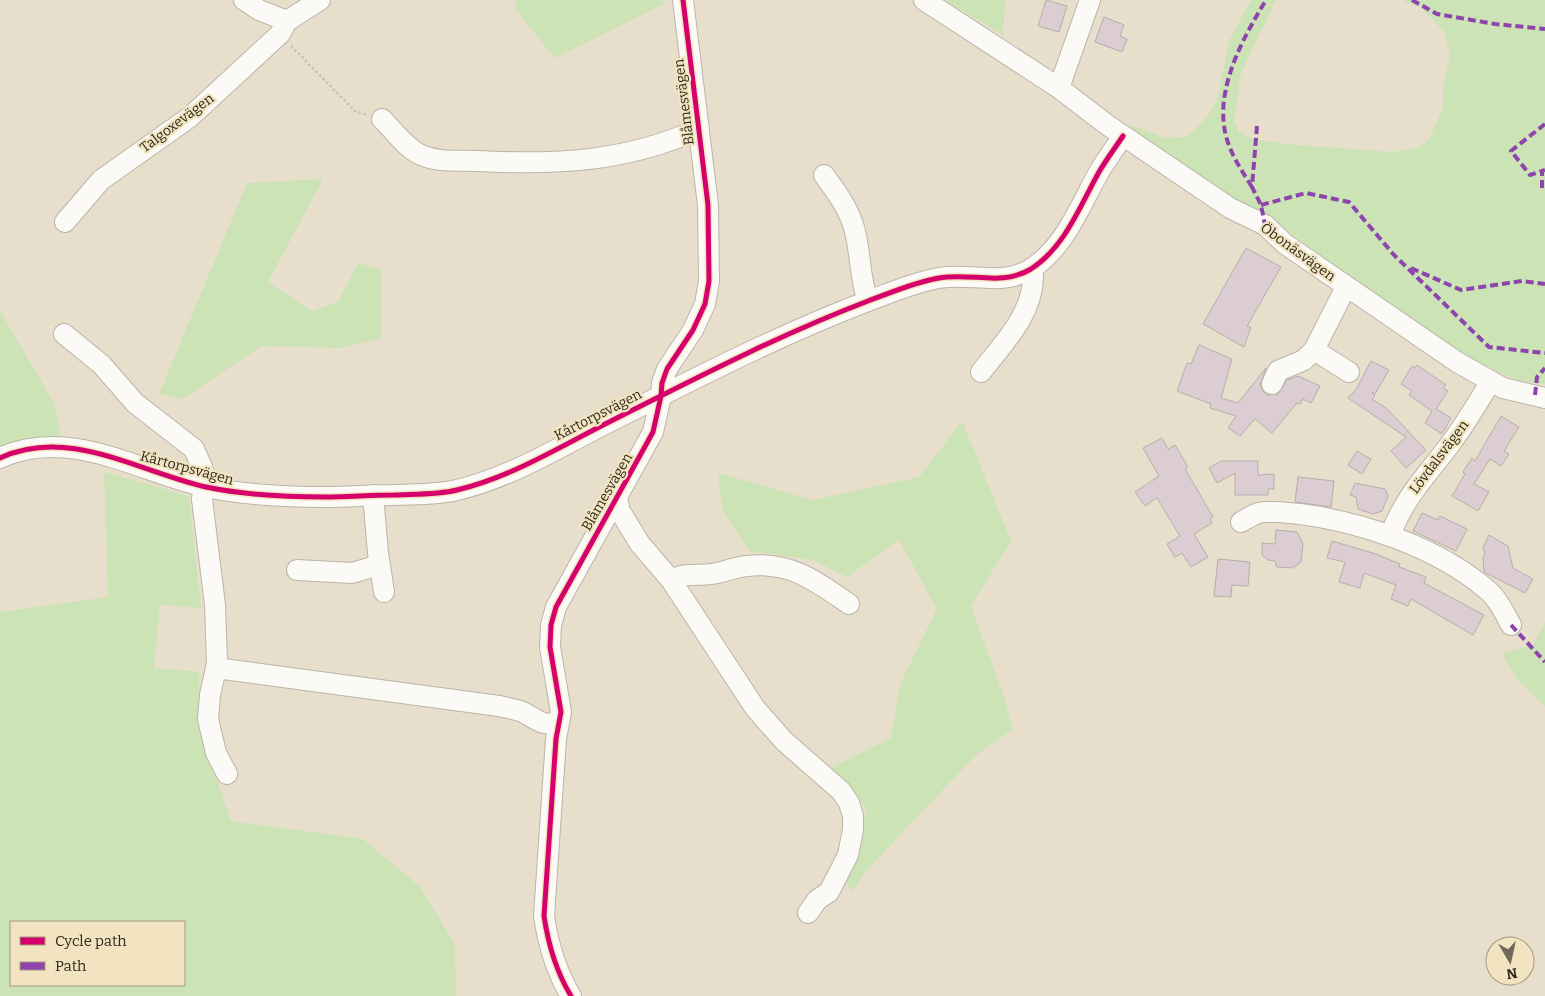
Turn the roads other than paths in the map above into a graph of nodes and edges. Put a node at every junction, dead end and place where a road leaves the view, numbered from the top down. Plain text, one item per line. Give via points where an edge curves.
1 (244, 0) edge
2 (320, 0) edge
3 (683, 0) edge
4 (924, 0) edge
5 (1090, 0) edge
6 (284, 28) junction
7 (1059, 88) junction
8 (382, 119) road end
9 (699, 129) junction
10 (1123, 136) junction
11 (824, 175) dead end
12 (65, 222) dead end
13 (1032, 268) junction
14 (1346, 287) junction
15 (868, 301) junction
16 (64, 334) dead end
17 (1314, 350) junction
18 (982, 372) dead end
19 (1348, 372) dead end
20 (1491, 381) junction
21 (1272, 384) dead end
22 (661, 396) junction
23 (1545, 398) edge
24 (0, 458) edge
25 (203, 486) junction
26 (374, 495) junction
27 (617, 498) junction
28 (1242, 522) dead end
29 (1390, 536) junction
30 (379, 565) junction
31 (298, 570) dead end
32 (671, 580) junction
33 (384, 592) dead end
34 (849, 604) dead end
35 (1511, 625) dead end
36 (216, 668) junction
37 (559, 721) junction
38 (227, 774) dead end
39 (808, 913) dead end
40 (571, 996) edge

1 - 6 street
2 - 6 street, Talgoxevägen
3 - 9 street, Blåmesvägen
4 - 7 street, Öbonäsvägen
5 - 7 street
6 - 12 street, Talgoxevägen via 190,117 101,180
7 - 10 street, Öbonäsvägen
8 - 9 street, Blåmesvägen via 417,153 442,161 544,163 609,158
9 - 22 street, Blåmesvägen via 708,206 709,281 705,304 693,330 667,369
10 - 13 street, Kårtorpsvägen via 1101,168 1061,241
10 - 14 street, Öbonäsvägen via 1230,208 1265,225 1285,244
11 - 15 street via 849,214
13 - 15 street, Kårtorpsvägen via 1005,279 938,278
13 - 18 street via 1032,293 1025,312
14 - 17 street
14 - 20 street, Öbonäsvägen via 1457,362
15 - 22 street, Kårtorpsvägen via 732,360
16 - 25 street, Kårtorpsvägen via 101,364 135,403 194,449 205,478
17 - 19 street
17 - 21 street via 1304,360 1278,371
20 - 23 street, Öbonäsvägen via 1502,388
20 - 29 street, Lövdalsvägen via 1451,443 1403,506
22 - 26 street, Kårtorpsvägen via 498,478 454,490
22 - 27 street, Blåmesvägen via 653,432
24 - 25 street, Kårtorpsvägen via 13,452 50,446 78,449
25 - 26 street, Kårtorpsvägen via 236,493 278,496
25 - 36 street, Kårtorpsvägen via 215,605
26 - 30 street
27 - 32 street, Blåmesvägen via 620,510 640,544
27 - 37 street, Blåmesvägen via 574,572 556,607 551,625 550,647 559,698
28 - 29 street via 1258,513 1286,513 1319,517
29 - 35 street via 1437,556 1486,588
30 - 31 street via 352,573
30 - 33 street
32 - 34 street via 680,574 713,574 738,567 764,566 798,572 814,579
32 - 39 street, Blåmesvägen via 755,708 784,740 841,791 849,803 853,830 848,855 829,892 817,900
36 - 37 street via 499,706 520,711 541,723 550,725
36 - 38 street, Kårtorpsvägen via 208,719 216,753
37 - 40 street, Blåmesvägen via 544,916 563,983

